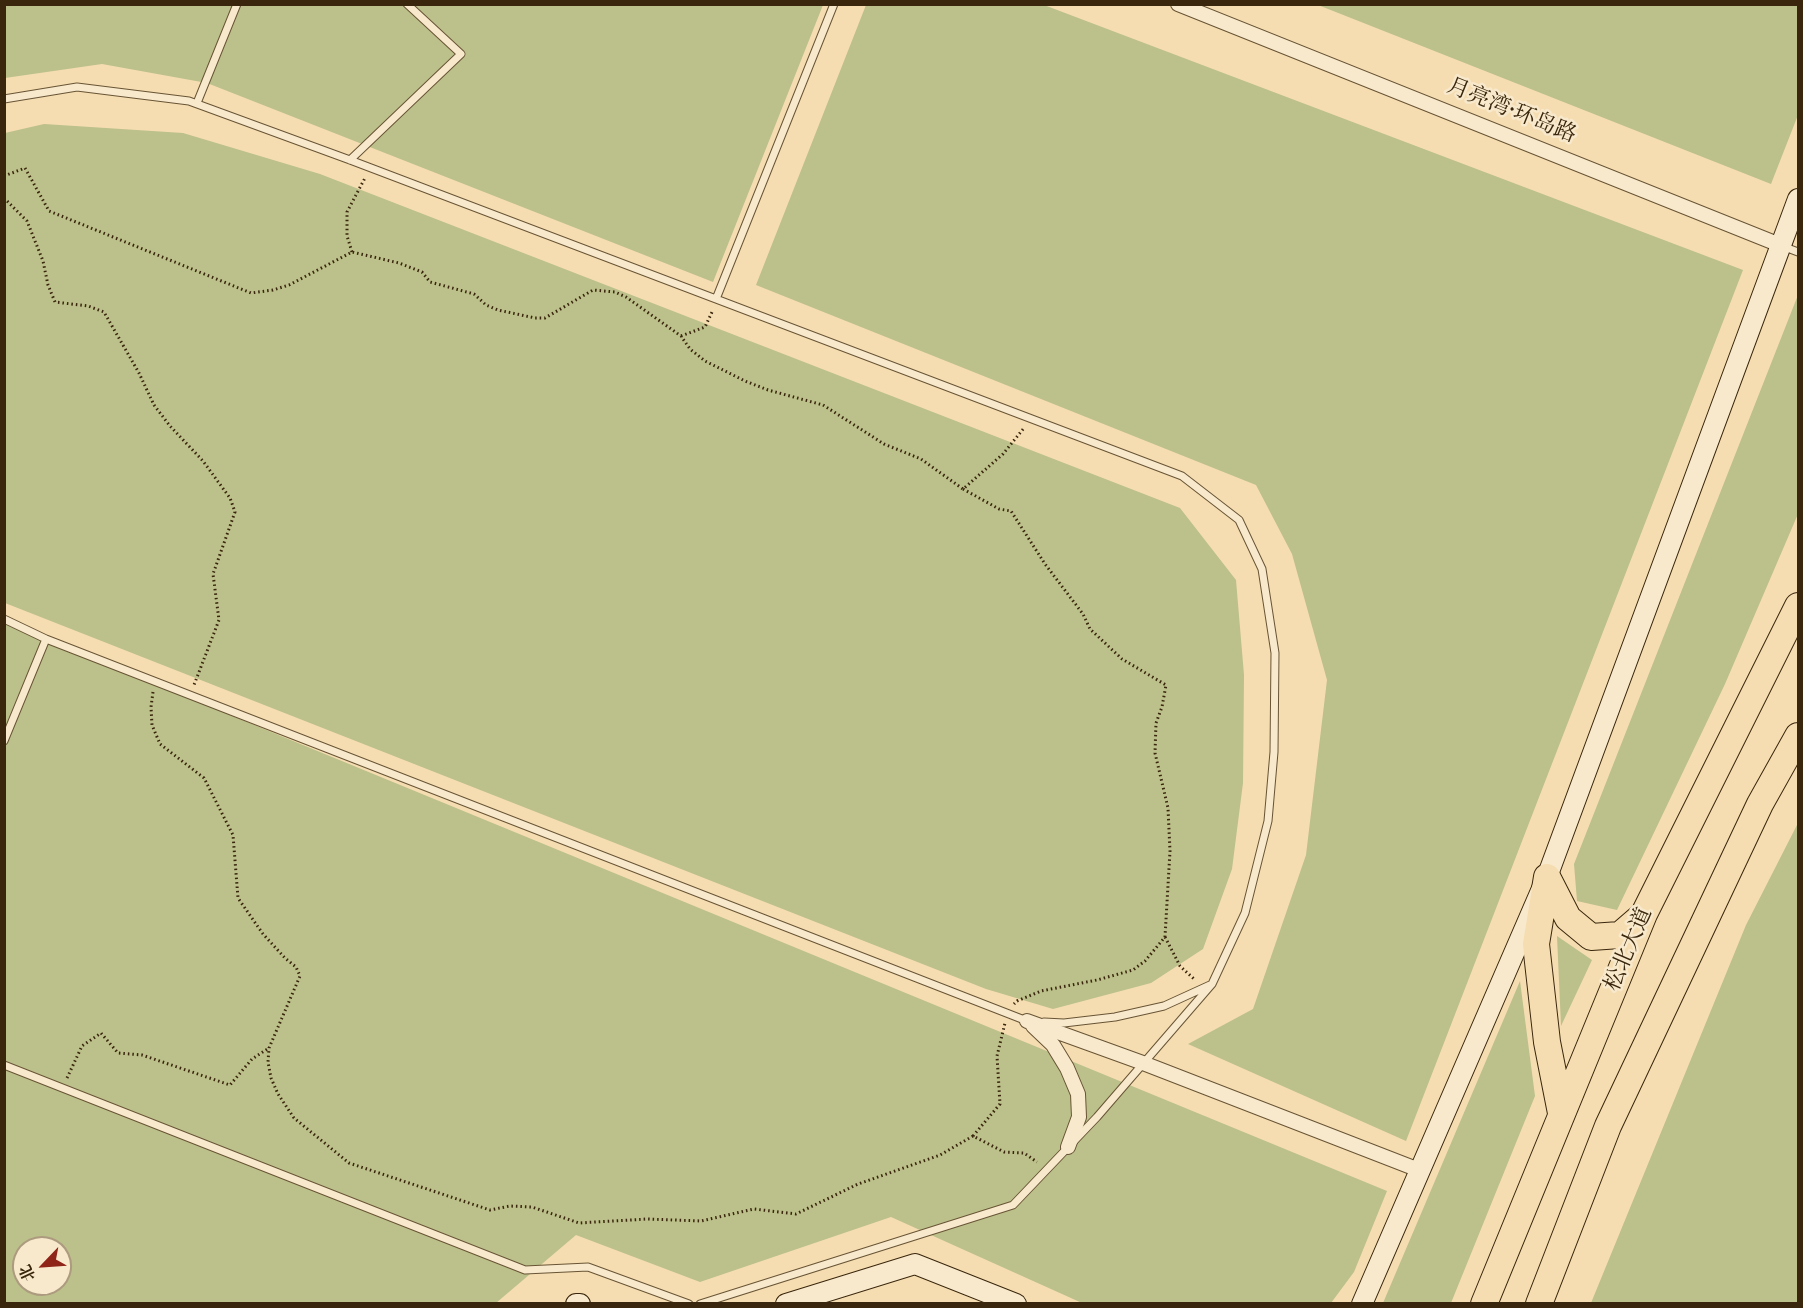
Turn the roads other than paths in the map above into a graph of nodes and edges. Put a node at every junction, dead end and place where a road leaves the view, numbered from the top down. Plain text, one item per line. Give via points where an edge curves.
1 (237, 4) edge
2 (407, 4) edge
3 (834, 4) edge
4 (1178, 4) edge
5 (4, 99) edge
6 (197, 103) junction
7 (350, 160) junction
8 (1798, 199) edge
9 (1789, 248) edge
10 (716, 299) junction
11 (1798, 606) edge
12 (4, 619) edge
13 (46, 639) junction
14 (1798, 736) edge
15 (4, 741) edge
16 (1547, 877) junction
17 (1644, 914) junction
18 (1212, 984) junction
19 (1027, 1021) junction
20 (1143, 1063) junction
21 (4, 1065) edge
22 (1561, 1113) junction
23 (1068, 1147) junction
24 (1419, 1170) junction
25 (689, 1304) edge
26 (700, 1304) edge
27 (786, 1304) edge
28 (1016, 1304) edge
29 (1362, 1304) edge
30 (1484, 1304) edge
31 (1539, 1304) edge

1 - 6 lane
2 - 7 lane via 461,54
3 - 10 lane
4 - 9 street, 月亮湾·环岛路
5 - 6 lane via 77,87
6 - 7 lane
7 - 10 lane
8 - 9 street
9 - 16 street
10 - 18 lane via 1182,476 1239,520 1262,569 1275,653 1274,752 1268,821 1245,913
11 - 17 highway, 松北大道
12 - 13 lane
13 - 15 lane
13 - 19 lane
14 - 31 highway via 1760,804 1608,1126
16 - 17 highway via 1568,918 1592,937 1620,935
16 - 22 highway via 1536,944 1547,1042
16 - 24 street
17 - 22 highway, 松北大道
18 - 19 lane via 1164,1006 1115,1017 1064,1023
18 - 20 lane
19 - 20 street
19 - 23 street via 1053,1045 1078,1094 1079,1117
20 - 23 lane
20 - 24 street
21 - 25 lane via 525,1270 588,1267
22 - 30 highway, 松北大道
23 - 26 lane via 1013,1205
24 - 29 street
27 - 28 street via 915,1264

